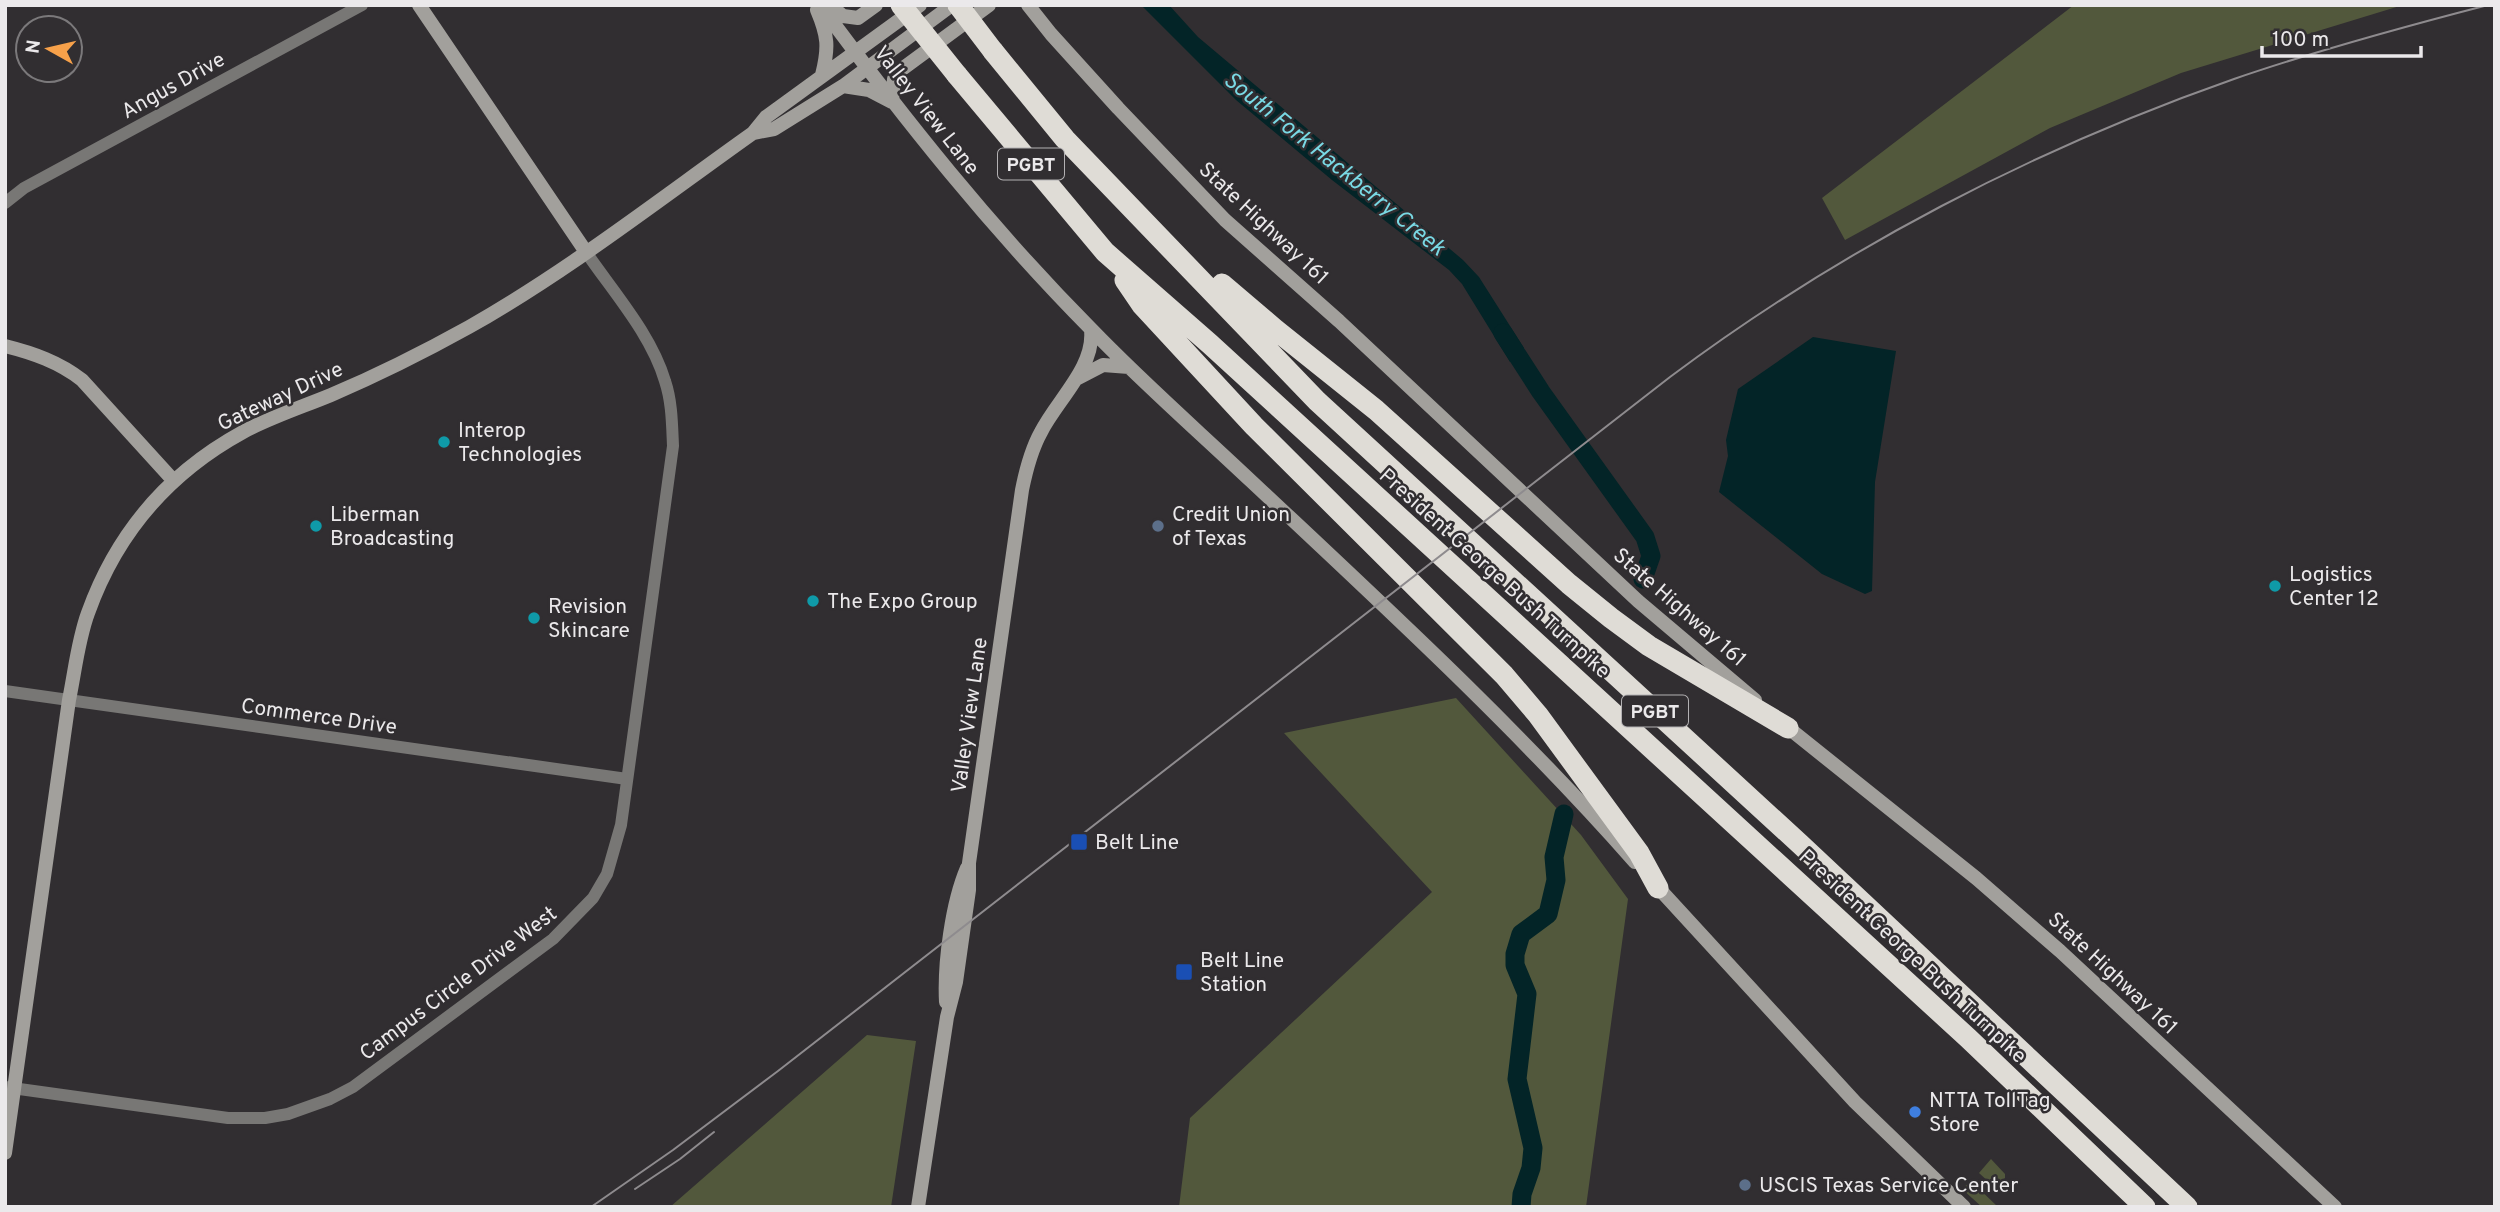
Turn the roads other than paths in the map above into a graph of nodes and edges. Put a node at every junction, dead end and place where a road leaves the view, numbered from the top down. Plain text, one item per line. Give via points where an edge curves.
1 (362, 5) edge
2 (419, 5) edge
3 (815, 5) edge
4 (820, 5) edge
5 (830, 5) edge
6 (876, 5) edge
7 (901, 5) edge
8 (920, 5) edge
9 (953, 5) edge
10 (958, 5) edge
11 (989, 5) edge
12 (1016, 5) edge
13 (1028, 5) edge
14 (1051, 34) junction
15 (854, 52) junction
16 (867, 69) junction
17 (822, 75) junction
18 (843, 86) junction
19 (892, 102) junction
20 (753, 133) junction
21 (5, 203) edge
22 (1130, 207) junction
23 (586, 252) junction
24 (1105, 252) junction
25 (1091, 330) junction
26 (5, 346) edge
27 (1129, 367) junction
28 (1077, 378) junction
29 (173, 480) junction
30 (5, 691) edge
31 (69, 701) junction
32 (1788, 728) junction
33 (626, 779) junction
34 (1658, 888) junction
35 (10, 1087) edge
36 (5, 1153) edge
37 (918, 1207) edge
38 (1964, 1207) edge
39 (2145, 1207) edge
40 (2188, 1207) edge
41 (2335, 1207) edge

1 - 21 street, Angus Drive via 35,182
2 - 23 main road
3 - 17 main road via 826,32
4 - 15 main road, Valley View Lane
5 - 6 main road via 843,16 858,18
7 - 24 highway, President George Bush Turnpike / PGBT, bridge
8 - 15 main road, Gateway Drive
9 - 16 main road, Gateway Drive
10 - 22 highway, President George Bush Turnpike / PGBT, bridge via 1065,139
11 - 19 main road via 898,72
12 - 14 main road
13 - 14 main road, State Highway 161
14 - 32 main road, State Highway 161 via 1225,220 1638,601
15 - 16 main road, Valley View Lane
15 - 17 main road, Gateway Drive
16 - 18 main road, Gateway Drive
16 - 19 main road, Valley View Lane
17 - 20 main road, Gateway Drive via 766,117
18 - 19 main road via 869,90
18 - 20 main road, Gateway Drive via 774,129
19 - 25 main road, Valley View Lane via 967,196
20 - 23 main road, Gateway Drive
22 - 32 highway via 1376,410 1611,618 1649,646
22 - 40 highway, President George Bush Turnpike / PGBT via 1317,401
23 - 29 main road, Gateway Drive via 505,306 417,356 244,431
23 - 33 street, Campus Circle Drive West via 660,364 671,411 671,472
24 - 34 highway via 1142,305 1254,426 1504,675 1639,853
24 - 39 highway, President George Bush Turnpike / PGBT via 1968,1038
25 - 27 main road
25 - 28 main road, Valley View Lane via 1089,355
26 - 29 main road via 35,354 82,380
27 - 28 main road via 1103,365
27 - 34 main road via 1502,719
28 - 37 main road, Valley View Lane via 1040,433 1026,473 956,982
29 - 31 main road, Gateway Drive via 149,505 103,577 88,614
30 - 31 street, Commerce Drive
31 - 33 street, Commerce Drive
31 - 35 main road, Gateway Drive
32 - 41 main road, State Highway 161 via 2060,951
33 - 35 street, Campus Circle Drive West via 621,825 607,874 573,921 330,1099 277,1116 228,1118
34 - 38 main road via 1855,1102
35 - 36 main road, Gateway Drive

